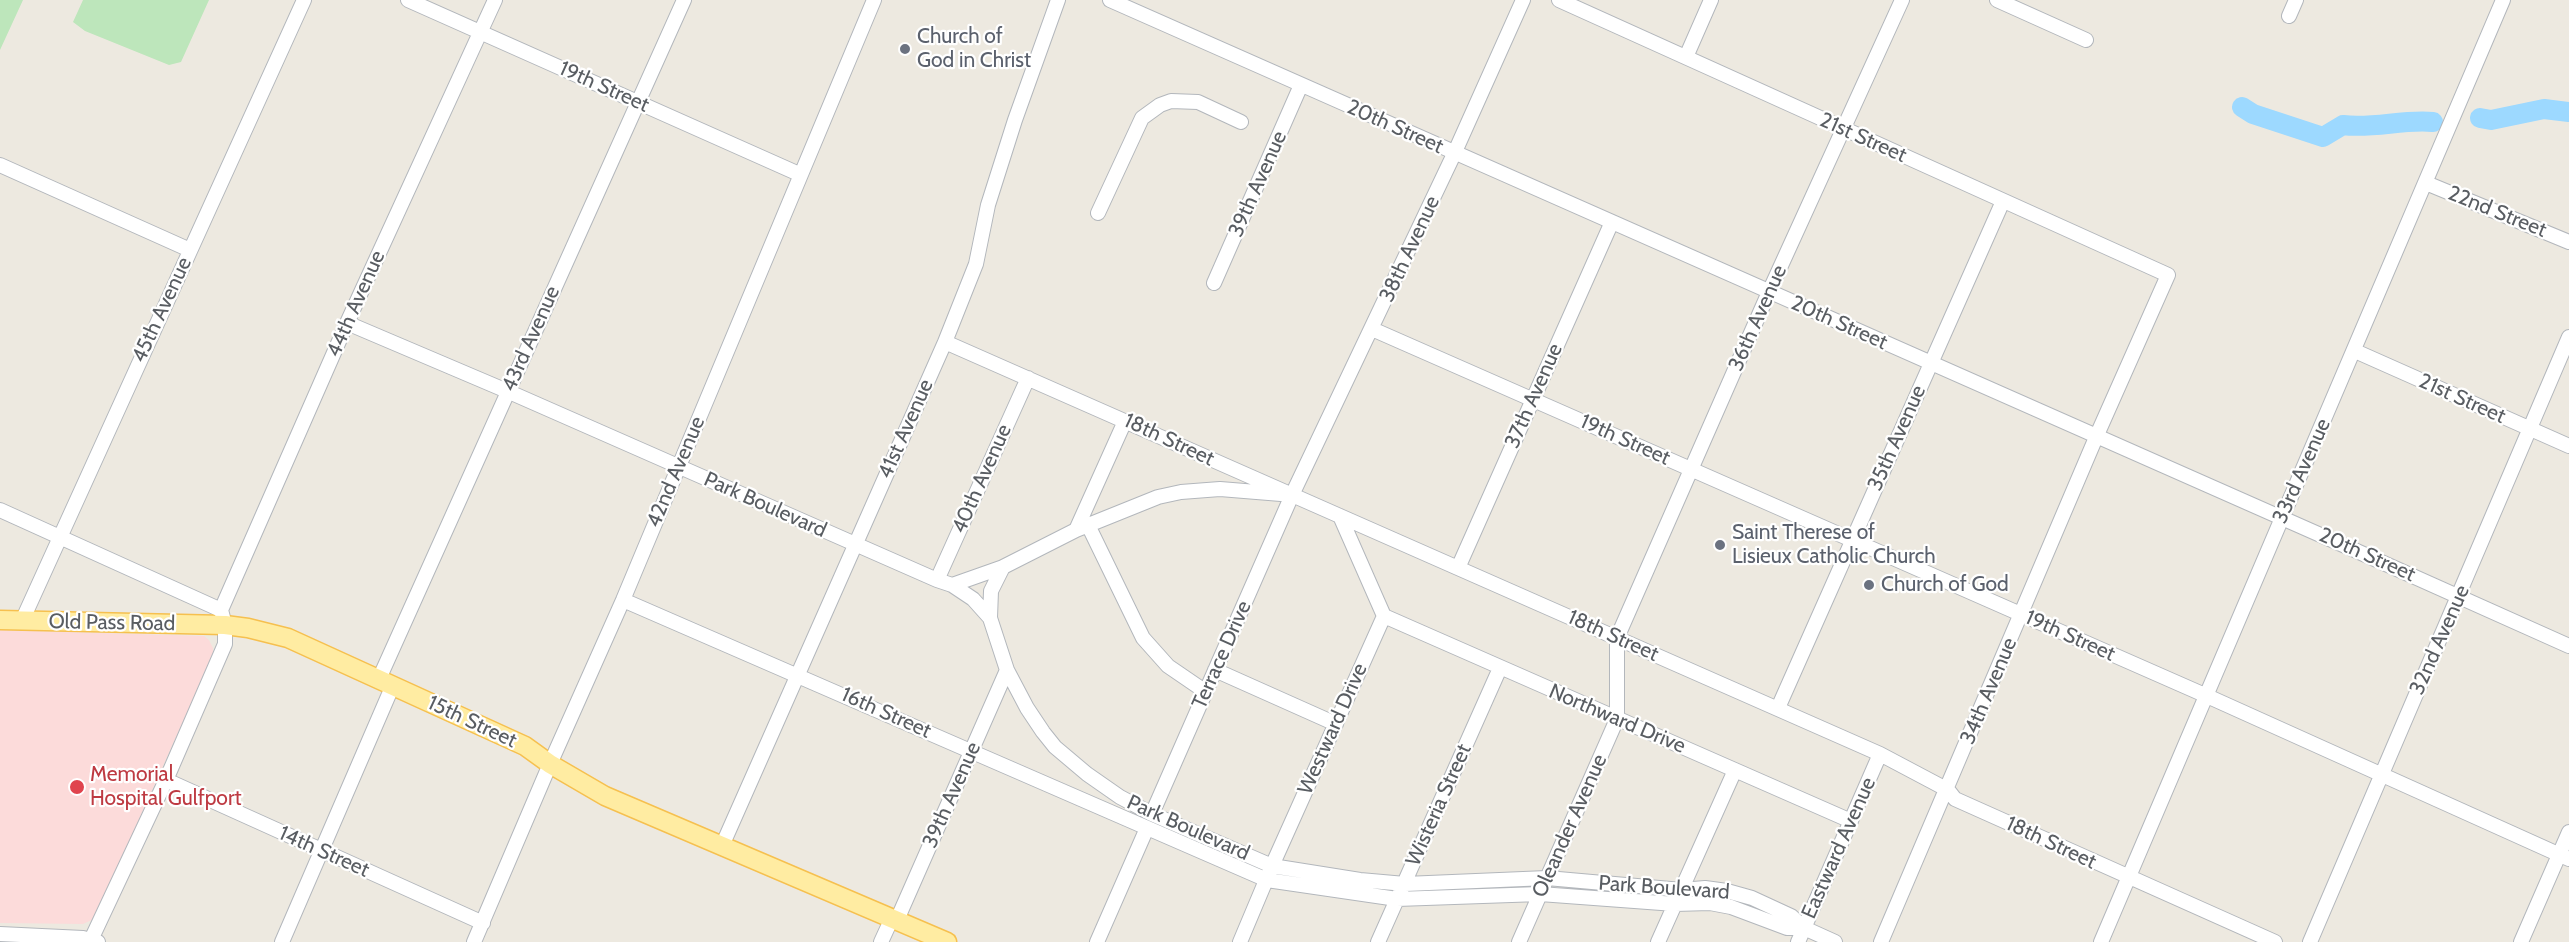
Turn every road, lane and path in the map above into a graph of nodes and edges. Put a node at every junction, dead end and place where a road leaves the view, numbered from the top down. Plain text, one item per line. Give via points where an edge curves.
1 (304, 0) edge
2 (408, 0) edge
3 (495, 0) edge
4 (684, 0) edge
5 (874, 0) edge
6 (1058, 0) edge
7 (1110, 0) edge
8 (1523, 0) edge
9 (1559, 0) edge
10 (1711, 0) edge
11 (1902, 0) edge
12 (1997, 0) edge
13 (2296, 0) edge
14 (2503, 0) edge
15 (2289, 15) dead end
16 (480, 33) junction
17 (2086, 40) dead end
18 (1686, 57) junction
19 (1301, 85) junction
20 (638, 101) junction
21 (1241, 122) dead end
22 (1844, 129) junction
23 (1454, 154) junction
24 (0, 165) edge
25 (799, 174) junction
26 (2426, 183) junction
27 (2003, 201) junction
28 (1098, 213) dead end
29 (1611, 224) junction
30 (2569, 242) edge
31 (190, 249) junction
32 (2168, 275) joint
33 (1214, 283) dead end
34 (1769, 292) junction
35 (347, 323) junction
36 (1372, 329) junction
37 (2569, 337) edge
38 (945, 342) junction
39 (2355, 351) junction
40 (1930, 362) junction
41 (1028, 378) junction
42 (507, 391) junction
43 (1532, 400) junction
44 (1125, 421) junction
45 (2530, 429) junction
46 (2097, 435) junction
47 (2569, 446) edge
48 (678, 467) junction
49 (1692, 470) junction
50 (1292, 495) junction
51 (0, 510) edge
52 (1340, 516) junction
53 (2282, 518) junction
54 (1082, 527) junction
55 (59, 536) junction
56 (1852, 542) junction
57 (854, 546) junction
58 (1003, 567) junction
59 (1458, 568) junction
60 (937, 580) junction
61 (952, 585) junction
62 (2460, 597) junction
63 (623, 600) junction
64 (2022, 614) junction
65 (1384, 616) junction
66 (223, 618) junction
67 (990, 618) junction
68 (0, 620) edge
69 (22, 621) junction
70 (1617, 638) junction
71 (2569, 646) edge
72 (1500, 668) junction
73 (1007, 670) junction
74 (1215, 670) junction
75 (798, 675) junction
76 (386, 682) junction
77 (1206, 692) junction
78 (2207, 696) junction
79 (1778, 708) junction
80 (1617, 719) junction
81 (1336, 724) junction
82 (971, 750) junction
83 (1880, 754) junction
84 (550, 764) junction
85 (1735, 770) junction
86 (2381, 774) junction
87 (166, 780) junction
88 (1948, 790) junction
89 (1080, 798) junction
90 (1152, 814) junction
91 (1851, 821) junction
92 (1148, 828) junction
93 (2569, 832) edge
94 (722, 846) junction
95 (322, 850) junction
96 (2564, 857) edge
97 (1272, 866) junction
98 (1547, 878) junction
99 (2129, 879) junction
100 (1267, 880) junction
101 (1405, 884) junction
102 (1682, 890) junction
103 (1540, 894) junction
104 (1397, 899) junction
105 (1675, 904) junction
106 (894, 919) junction
107 (483, 923) junction
108 (1804, 928) junction
109 (0, 934) edge
110 (93, 941) edge
111 (282, 942) edge
112 (474, 942) edge
113 (881, 942) edge
114 (947, 942) edge
115 (1097, 942) edge
116 (1240, 942) edge
117 (1378, 942) edge
118 (1519, 942) edge
119 (1658, 942) edge
120 (1798, 942) edge
121 (1835, 942) edge
122 (1881, 942) edge
123 (2101, 942) edge
124 (2275, 942) edge
125 (2310, 942) edge
126 (2520, 942) edge

1 - 31 street, 45th Avenue
2 - 16 street, 19th Street
3 - 16 street, 44th Avenue
4 - 20 street, 43rd Avenue
5 - 25 street, 42nd Avenue
6 - 38 street, 41st Avenue via 1014,120 988,205 976,264
7 - 19 street, 20th Street
8 - 23 street, 38th Avenue
9 - 18 street, 21st Street
10 - 18 street
11 - 22 street, 36th Avenue
12 - 17 street
13 - 15 street
14 - 26 street, 33rd Avenue
16 - 20 street, 19th Street
16 - 35 street, 44th Avenue
18 - 22 street, 21st Street
19 - 23 street, 20th Street
19 - 33 street, 39th Avenue
20 - 25 street, 19th Street
20 - 42 street, 43rd Avenue
21 - 28 street via 1198,102 1171,101 1160,105 1142,118
22 - 27 street, 21st Street
22 - 34 street, 36th Avenue
23 - 29 street, 20th Street
23 - 36 street, 38th Avenue
24 - 31 street
25 - 48 street, 42nd Avenue
26 - 30 street, 22nd Street
26 - 39 street, 33rd Avenue
27 - 32 street, 21st Street
27 - 40 street, 35th Avenue
29 - 34 street, 20th Street
29 - 43 street, 37th Avenue
31 - 55 street, 45th Avenue
32 - 46 street, 34th Avenue
34 - 40 street, 20th Street
34 - 49 street, 36th Avenue
35 - 42 street, Park Boulevard
35 - 66 street, 44th Avenue
36 - 43 street, 19th Street
36 - 50 street, 38th Avenue
37 - 45 street, 32nd Avenue
38 - 41 street, 18th Street
38 - 57 street, 41st Avenue
39 - 45 street, 21st Street
39 - 53 street, 33rd Avenue
40 - 46 street, 20th Street
40 - 56 street, 35th Avenue
41 - 44 street, 18th Street
41 - 60 street, 40th Avenue
42 - 48 street, Park Boulevard
42 - 76 street, 43rd Avenue
43 - 49 street, 19th Street
43 - 59 street, 37th Avenue
44 - 50 street, 18th Street
44 - 54 street
45 - 47 street, 21st Street
45 - 62 street, 32nd Avenue
46 - 53 street, 20th Street
46 - 64 street, 34th Avenue
48 - 57 street, Park Boulevard
48 - 63 street, 42nd Avenue
49 - 56 street, 19th Street
49 - 70 street, 36th Avenue
50 - 52 street, 18th Street
50 - 54 street via 1220,489 1181,492
50 - 74 street, Terrace Drive
51 - 55 street, 15th Street
52 - 59 street, 18th Street
52 - 65 street
53 - 62 street, 20th Street
53 - 78 street, 33rd Avenue
54 - 58 street
54 - 77 street via 1143,638 1168,666
55 - 66 street, 15th Street
55 - 69 street, 45th Avenue
56 - 64 street, 19th Street
56 - 79 street, 35th Avenue
57 - 60 street, Park Boulevard
57 - 75 street, 41st Avenue
58 - 61 street
58 - 67 street, Park Boulevard via 992,591
59 - 70 street, 18th Street
60 - 61 street, Park Boulevard
61 - 67 street, Park Boulevard via 973,599
62 - 71 street, 20th Street
62 - 86 street, 32nd Avenue
63 - 75 street, 16th Street
63 - 84 street, 42nd Avenue
64 - 78 street, 19th Street
64 - 88 street, 34th Avenue
65 - 72 street, Northward Drive
65 - 81 street, Westward Drive
66 - 69 main road, Old Pass Road
66 - 76 main road, 15th Street via 288,638
66 - 87 street, 44th Avenue via 225,644
67 - 73 street, Park Boulevard
68 - 69 main road, Old Pass Road
70 - 79 street, 18th Street
70 - 80 street, Oleander Avenue
72 - 80 street, Northward Drive
72 - 101 street, Wisteria Street
73 - 82 street, 39th Avenue
73 - 90 street, Park Boulevard via 1027,708 1055,747 1120,797
74 - 77 street, Terrace Drive
74 - 81 street
75 - 82 street, 16th Street
75 - 94 street, 41st Avenue
76 - 84 main road, 15th Street via 525,746
76 - 95 street, 43rd Avenue
77 - 90 street, Terrace Drive
78 - 86 street, 19th Street
78 - 99 street, 33rd Avenue
79 - 83 street, 18th Street
80 - 85 street, Northward Drive
80 - 98 street, Oleander Avenue
81 - 97 street, Westward Drive
82 - 89 street, 16th Street
82 - 106 street, 39th Avenue
83 - 88 street, 18th Street
83 - 91 street, Eastward Avenue
84 - 94 main road, 15th Street via 605,795
84 - 107 street, 42nd Avenue
85 - 91 street, Northward Drive
85 - 102 street
86 - 96 street, 19th Street
86 - 125 street, 32nd Avenue
87 - 95 street, 14th Street
87 - 110 street, 44th Avenue
88 - 99 street, 18th Street via 1955,799
88 - 122 street, 34th Avenue
89 - 90 street
89 - 92 street, 16th Street
90 - 97 street, Park Boulevard
91 - 108 street, Eastward Avenue
92 - 100 street, Park Boulevard
92 - 115 street
93 - 96 street
94 - 106 main road, 15th Street
95 - 107 street, 14th Street
95 - 111 street, 43rd Avenue
96 - 126 street
97 - 100 street, Westward Drive
97 - 101 street, Park Boulevard
98 - 101 street, Park Boulevard
98 - 102 street, Park Boulevard
98 - 103 street, Oleander Avenue
99 - 123 street, 33rd Avenue
99 - 124 street, 18th Street
100 - 104 street, Park Boulevard
100 - 116 street, Westward Drive
101 - 104 street, Wisteria Street
102 - 105 street
102 - 108 street, Park Boulevard via 1706,888 1739,894 1791,916
103 - 104 street, Park Boulevard
103 - 105 street, Park Boulevard
103 - 118 street, Oleander Avenue
104 - 117 street, Wisteria Street
105 - 108 street, Park Boulevard via 1719,905 1787,928
105 - 119 street
106 - 113 street, 39th Avenue
106 - 114 main road, 15th Street
107 - 112 street, 42nd Avenue
108 - 120 street, Eastward Avenue
108 - 121 street
109 - 110 street

